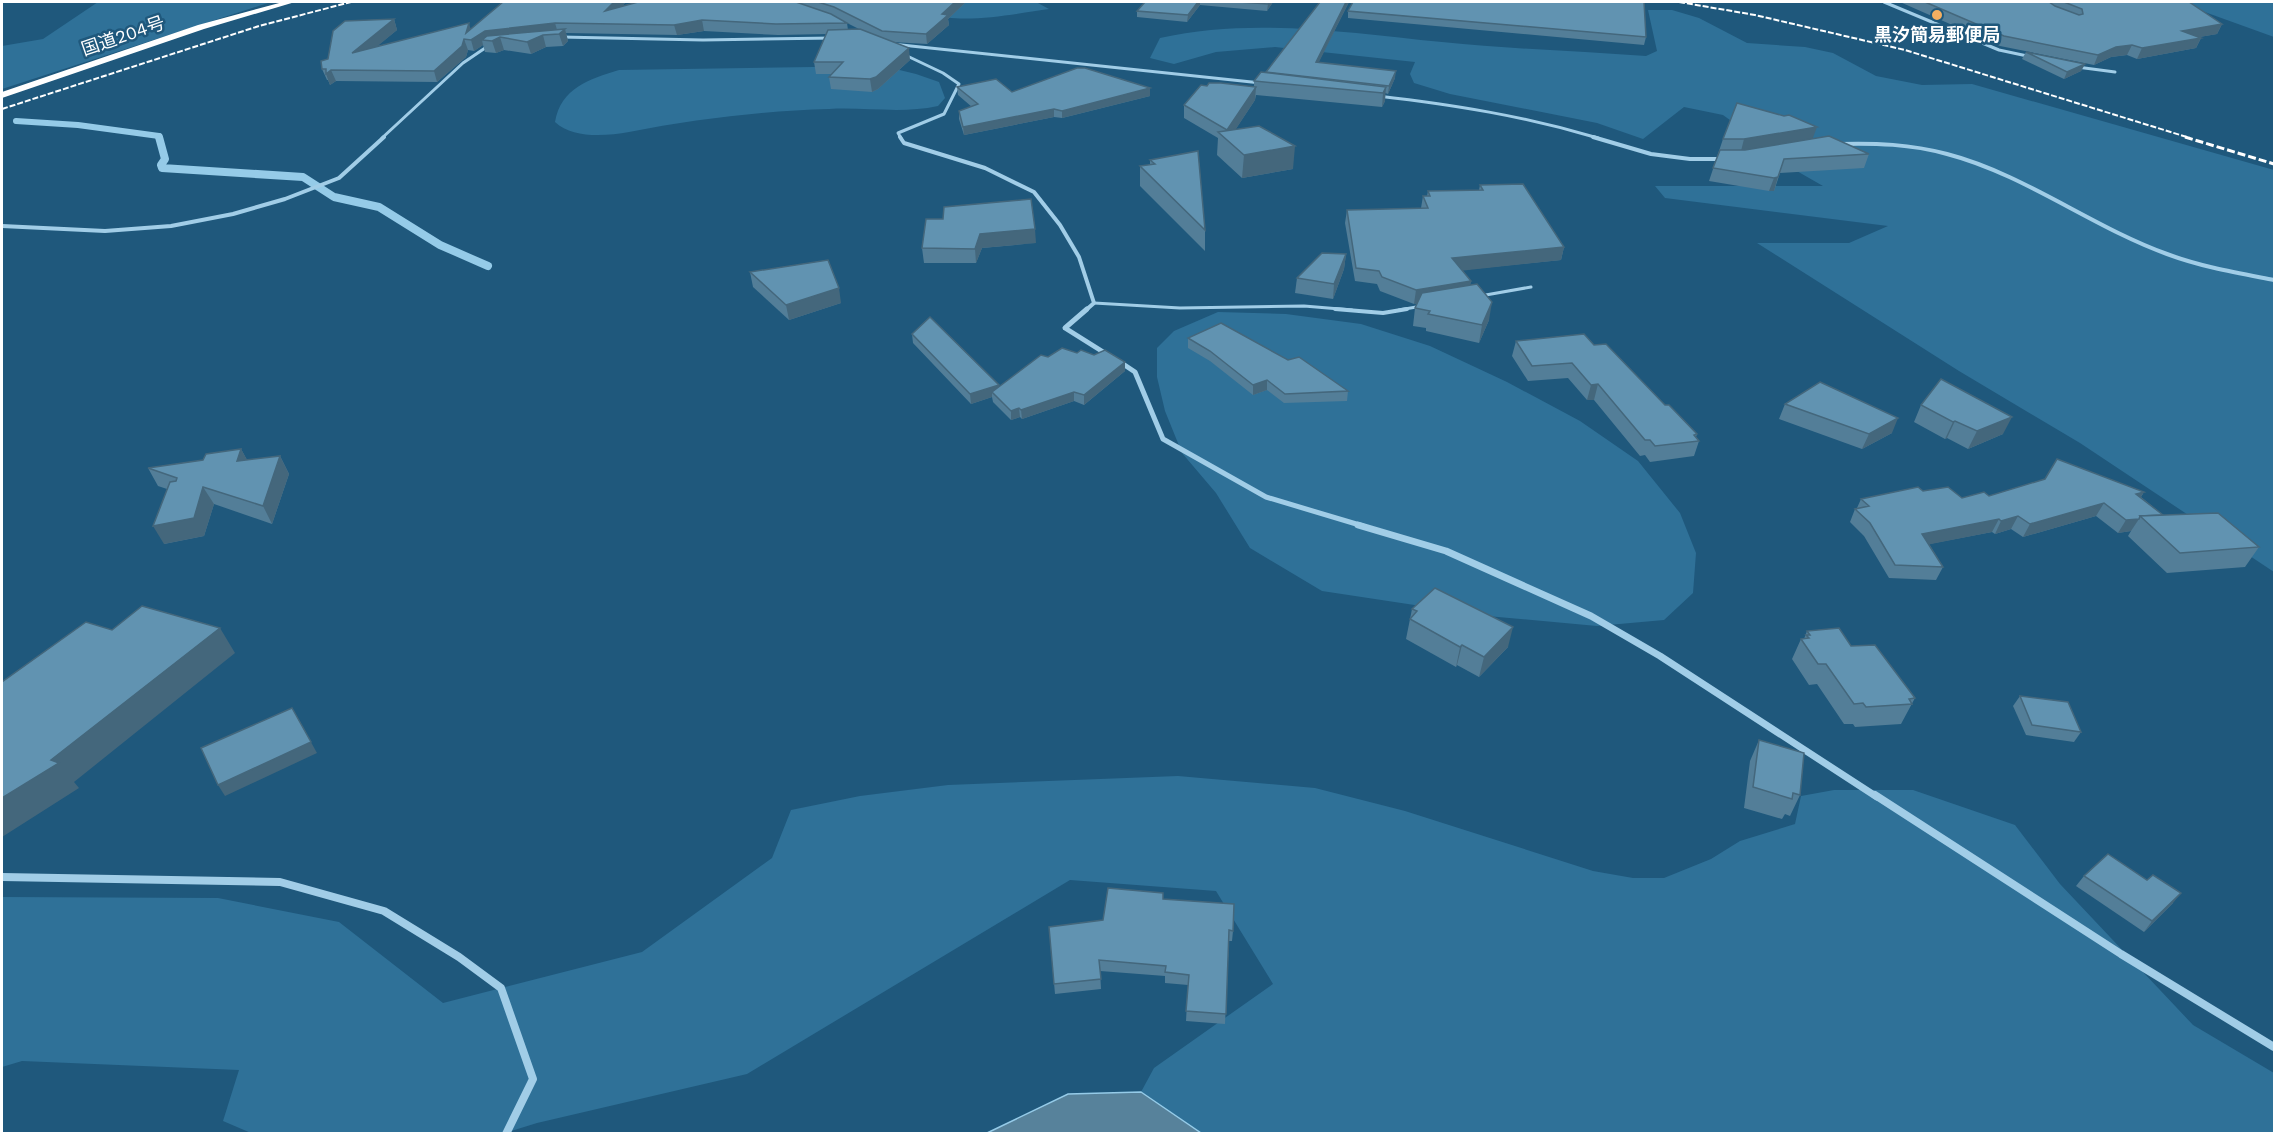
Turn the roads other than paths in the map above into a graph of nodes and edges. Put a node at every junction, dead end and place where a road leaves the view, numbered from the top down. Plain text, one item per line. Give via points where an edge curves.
1 (291, 2) edge
2 (1884, 2) edge
3 (558, 37) edge
4 (841, 38) edge
5 (498, 44) edge
6 (2043, 60) edge
7 (2075, 67) edge
8 (2115, 72) dead end
9 (1269, 84) edge
10 (2, 95) edge
11 (1372, 96) edge
12 (1830, 144) edge
13 (1730, 159) edge
14 (2, 226) edge
15 (2274, 280) edge
16 (1531, 286) dead end
17 (1474, 297) edge
18 (1094, 303) junction
19 (1428, 305) edge
20 (2, 877) edge
21 (2274, 1047) edge
22 (506, 1134) edge

1 - 10 highway, 国道204号 via 201,27
2 - 6 street via 1999,50
3 - 4 street
5 - 14 street via 489,45 463,63 339,178 285,200 171,226 105,231
7 - 8 street
9 - 18 street via 891,46 959,84 944,114 898,133 904,143 985,168 1034,192 1079,257
11 - 13 street via 1476,108 1545,122 1651,154
12 - 15 street via 1889,143 1947,154 1988,168 2166,254 2207,267
16 - 17 lane
18 - 19 lane via 1180,308 1304,306 1383,313
18 - 21 street via 1065,328 1135,372 1163,439 1266,497 1446,551 1591,616 1660,656 2121,954
20 - 22 street via 280,882 384,911 501,988 533,1079

